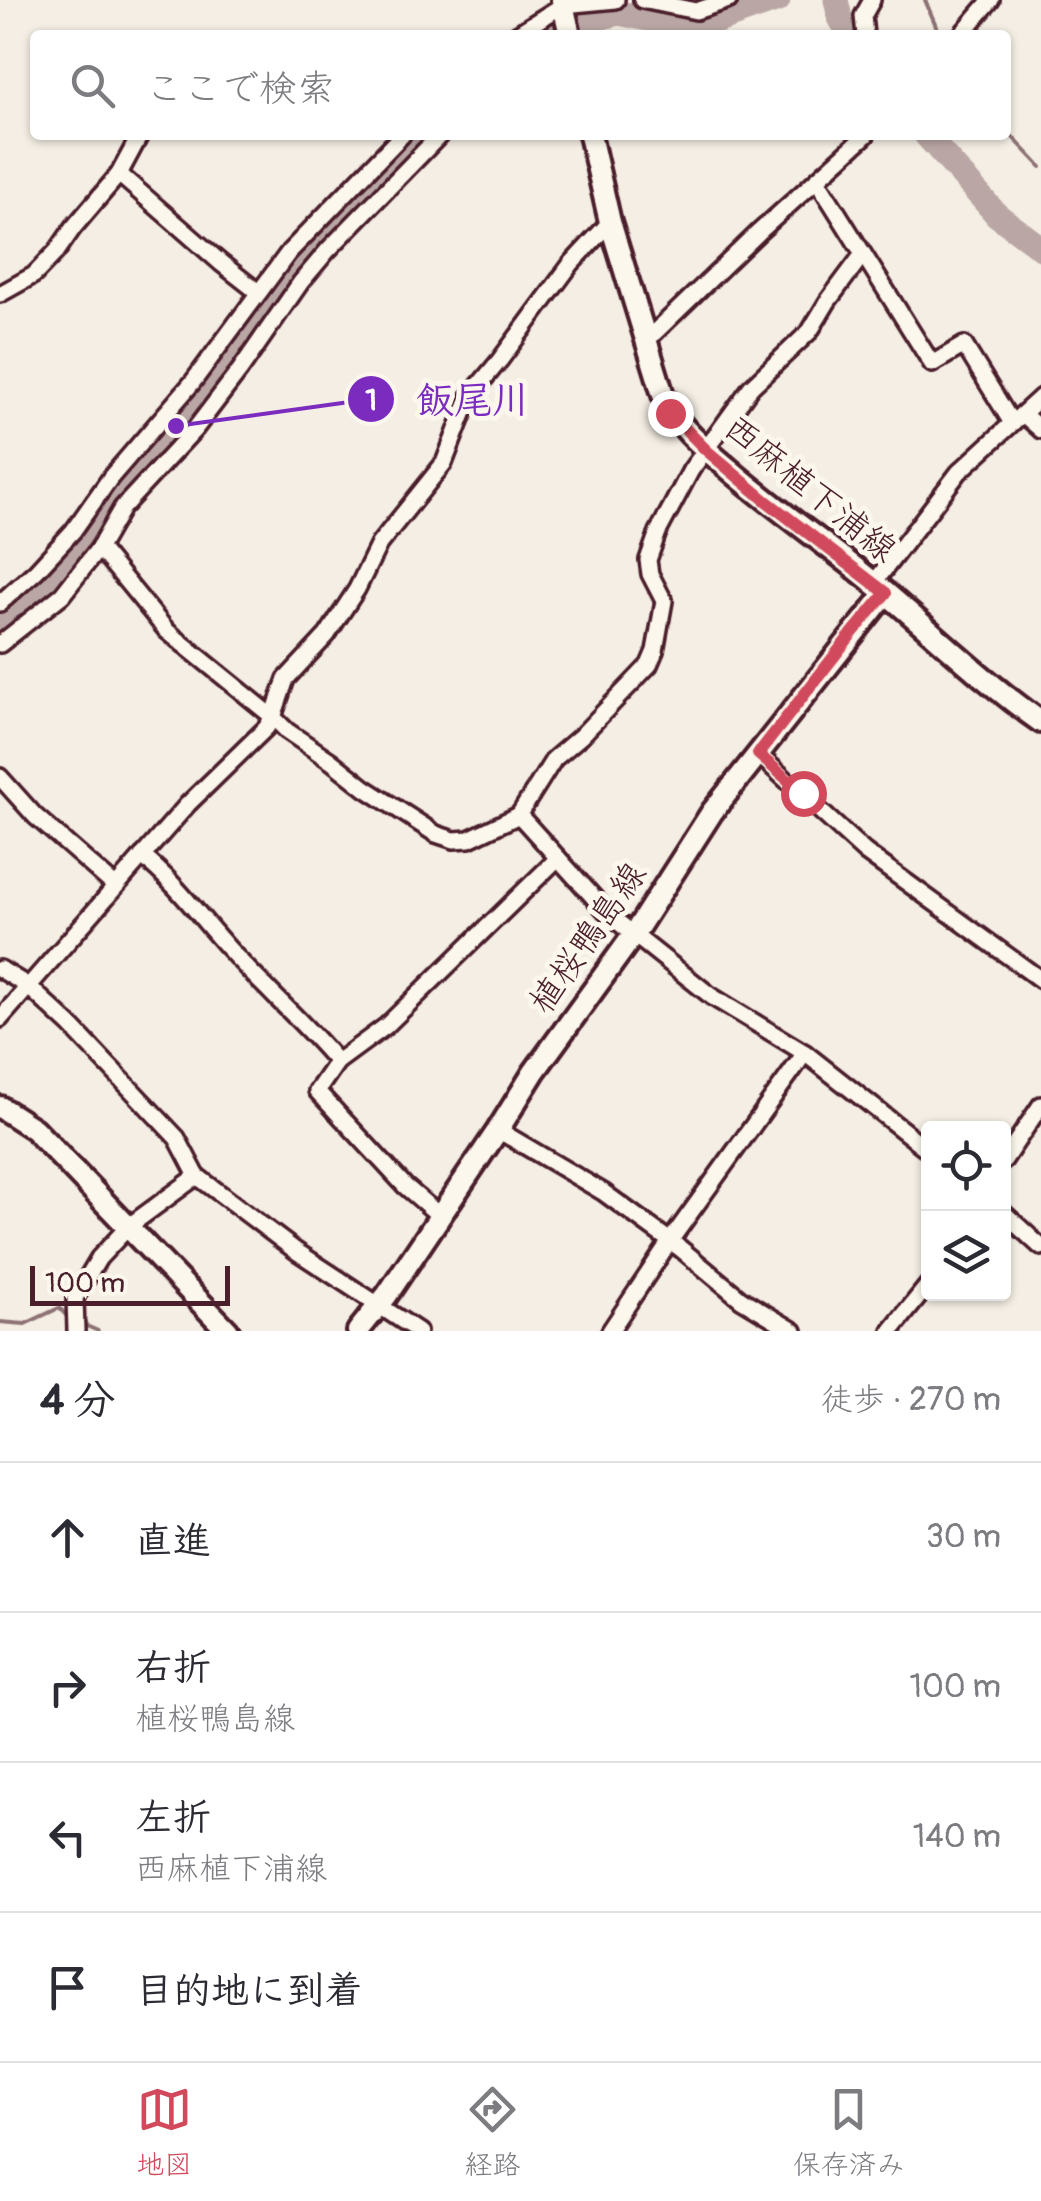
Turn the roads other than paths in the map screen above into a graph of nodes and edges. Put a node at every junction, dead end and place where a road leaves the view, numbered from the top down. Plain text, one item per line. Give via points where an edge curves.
1 (616, 0) edge
2 (642, 0) edge
3 (729, 0) edge
4 (872, 0) edge
5 (991, 0) edge
6 (564, 6) edge
7 (523, 30) edge
8 (864, 30) edge
9 (965, 30) edge
10 (137, 140) edge
11 (397, 140) edge
12 (435, 140) edge
13 (591, 140) edge
14 (861, 140) edge
15 (119, 174) junction
16 (817, 180) junction
17 (610, 222) junction
18 (864, 254) junction
19 (258, 292) junction
20 (0, 294) edge
21 (647, 340) junction
22 (1041, 397) edge
23 (1017, 419) junction
24 (1041, 430) edge
25 (706, 450) junction
26 (98, 548) junction
27 (880, 588) junction
28 (0, 604) edge
29 (0, 644) edge
30 (273, 717) junction
31 (1041, 722) edge
32 (758, 754) junction
33 (0, 777) edge
34 (518, 815) junction
35 (142, 856) junction
36 (558, 858) junction
37 (115, 886) junction
38 (634, 934) junction
39 (0, 969) edge
40 (1041, 980) edge
41 (28, 986) junction
42 (0, 1019) edge
43 (805, 1053) junction
44 (337, 1062) junction
45 (1041, 1104) edge
46 (0, 1107) edge
47 (498, 1130) junction
48 (921, 1144) edge
49 (1011, 1149) edge
50 (197, 1176) junction
51 (440, 1216) junction
52 (1011, 1219) edge
53 (129, 1226) junction
54 (670, 1241) junction
55 (1041, 1247) edge
56 (921, 1294) edge
57 (379, 1305) junction
58 (76, 1331) edge
59 (228, 1331) edge
60 (358, 1331) edge
61 (418, 1331) edge
62 (610, 1331) edge
63 (794, 1331) edge
64 (891, 1331) edge

1 - 6 street
2 - 3 street via 696,11
4 - 8 street
5 - 9 street
6 - 7 street
10 - 15 street
11 - 19 street
12 - 26 street via 301,282 195,429 122,508
13 - 17 main road, 西麻植下浦線
14 - 16 street
15 - 19 street
15 - 20 street via 34,276
16 - 18 street
16 - 21 street
17 - 21 main road, 西麻植下浦線
17 - 30 street via 470,396 444,463 378,544 327,635 286,679
18 - 23 street via 932,364 964,346
18 - 25 street via 810,331 752,387
19 - 28 street via 73,531
21 - 25 main road, 西麻植下浦線 via 670,413
22 - 23 street
23 - 24 street
23 - 27 street via 959,472
25 - 27 main road, 西麻植下浦線
25 - 34 street via 648,560 664,601 649,665 554,759
26 - 29 street via 62,595
26 - 30 street via 168,631
27 - 31 main road, 西麻植下浦線
27 - 32 main road, 植桜鴨島線
30 - 34 street via 436,834 469,839
30 - 35 street
32 - 38 main road, 植桜鴨島線
32 - 40 street via 865,852
33 - 37 street
34 - 36 street
35 - 37 street
35 - 44 street
36 - 38 street
36 - 44 street via 386,1026
37 - 41 street
38 - 43 street via 711,996
38 - 47 main road, 植桜鴨島線
39 - 41 street
41 - 42 street
41 - 50 street via 178,1138
43 - 48 street
43 - 54 street
44 - 51 street via 317,1091
45 - 49 street
46 - 53 main road via 34,1128
47 - 51 main road, 植桜鴨島線
47 - 54 street
50 - 53 street
50 - 57 street
51 - 57 main road, 植桜鴨島線
52 - 55 street
53 - 58 street via 75,1298
53 - 59 main road
54 - 62 street
54 - 63 street
56 - 64 street
57 - 60 main road, 植桜鴨島線
57 - 61 street

